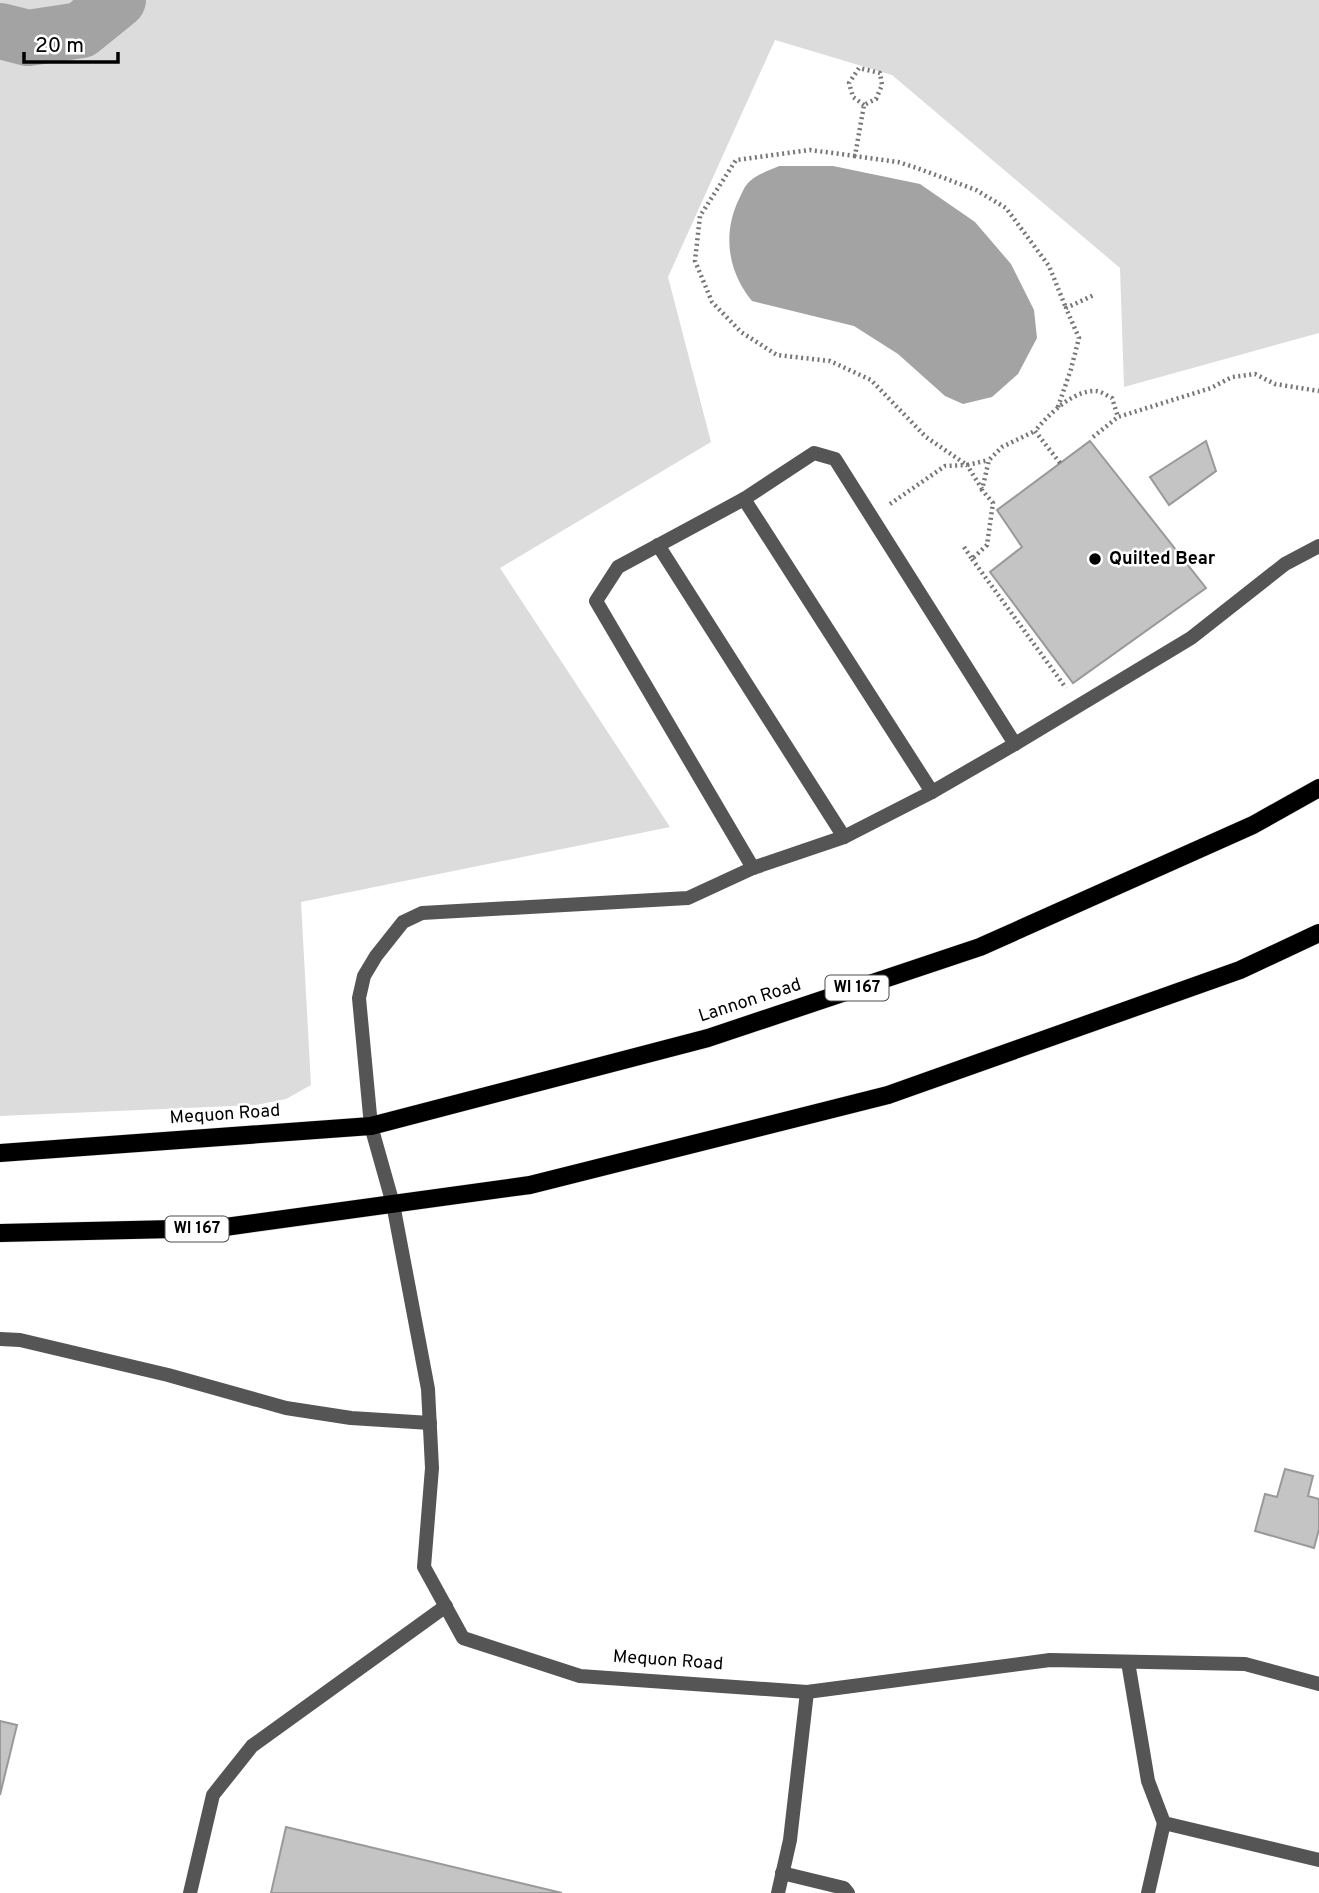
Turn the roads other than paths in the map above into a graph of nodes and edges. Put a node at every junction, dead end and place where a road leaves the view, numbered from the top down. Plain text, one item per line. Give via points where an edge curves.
1 (744, 499) junction
2 (658, 545) junction
3 (1319, 546) edge
4 (1015, 744) junction
5 (1319, 788) edge
6 (932, 792) junction
7 (844, 837) junction
8 (753, 868) junction
9 (1319, 933) edge
10 (371, 1126) junction
11 (0, 1153) edge
12 (393, 1205) junction
13 (0, 1233) edge
14 (0, 1339) edge
15 (430, 1423) junction
16 (446, 1606) junction
17 (1128, 1661) junction
18 (1319, 1684) edge
19 (807, 1692) junction
20 (1164, 1823) junction
21 (1319, 1860) edge
22 (782, 1873) junction
23 (190, 1893) edge
24 (778, 1893) edge
25 (848, 1893) edge
26 (1148, 1893) edge

1 - 2 street
1 - 4 street via 814,453 835,459
1 - 6 street
2 - 7 street
2 - 8 street via 618,567 596,601
3 - 4 street via 1284,564 1191,638
4 - 6 street
5 - 10 main road, Lannon Road / WI 167 via 1253,825 980,947 708,1038
6 - 7 street
7 - 8 street
8 - 10 street via 688,898 422,912 403,922 364,976 359,998
9 - 12 main road, WI 167 via 1240,970 888,1095 530,1185
10 - 11 main road, Mequon Road / WI 167
10 - 12 street, Mequon Road
12 - 13 main road, WI 167 via 218,1228
12 - 15 street, Mequon Road via 428,1389
14 - 15 street via 168,1375 286,1409
15 - 16 street, Mequon Road via 432,1468 424,1567
16 - 19 street, Mequon Road via 463,1638 580,1676
16 - 23 street via 252,1746 214,1795
17 - 18 street, Mequon Road via 1245,1664
17 - 19 street, Mequon Road via 1050,1660
17 - 20 street via 1148,1781
19 - 22 street
20 - 21 street
20 - 26 street
22 - 24 street
22 - 25 street via 844,1888

